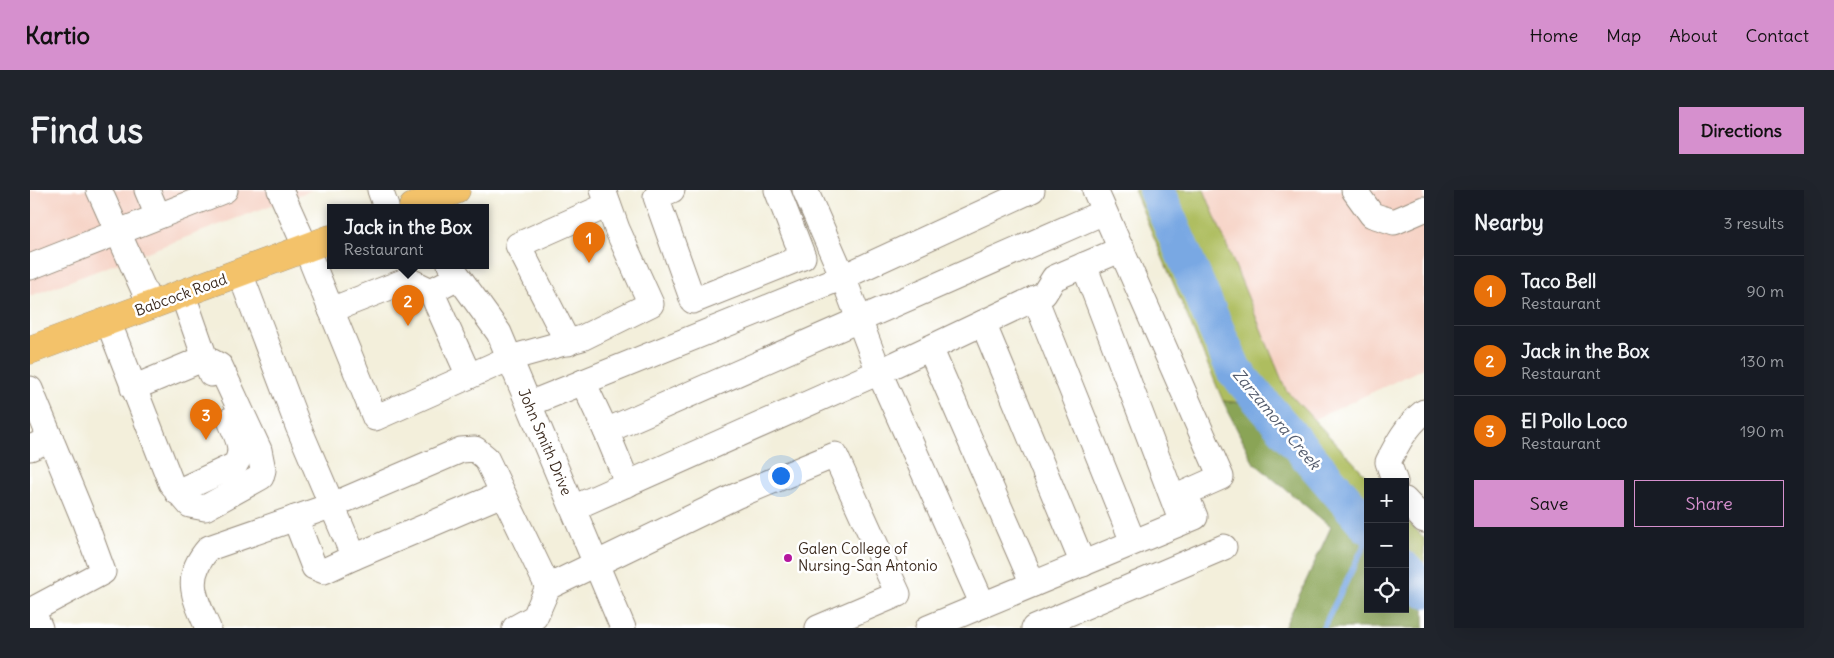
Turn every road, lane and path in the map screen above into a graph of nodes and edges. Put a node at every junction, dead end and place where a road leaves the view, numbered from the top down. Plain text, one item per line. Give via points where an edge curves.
1 (99, 190) edge
2 (147, 190) edge
3 (225, 190) edge
4 (280, 190) edge
5 (380, 190) edge
6 (456, 190) edge
7 (672, 190) edge
8 (777, 190) edge
9 (805, 190) edge
10 (1032, 190) edge
11 (1354, 190) edge
12 (1416, 190) edge
13 (424, 201) edge
14 (1100, 201) edge
15 (608, 203) edge
16 (1424, 203) edge
17 (385, 204) edge
18 (1424, 209) edge
19 (158, 216) junction
20 (117, 231) junction
21 (318, 243) edge
22 (1122, 249) junction
23 (1084, 265) junction
24 (30, 267) edge
25 (454, 271) edge
26 (240, 273) junction
27 (843, 276) junction
28 (431, 291) junction
29 (183, 295) junction
30 (1035, 298) junction
31 (151, 306) junction
32 (331, 310) junction
33 (860, 320) junction
34 (108, 321) junction
35 (983, 323) junction
36 (575, 341) junction
37 (930, 348) junction
38 (30, 350) edge
39 (206, 358) junction
40 (510, 358) junction
41 (879, 372) junction
42 (469, 376) junction
43 (583, 382) junction
44 (30, 388) edge
45 (133, 388) junction
46 (529, 404) junction
47 (1421, 418) edge
48 (606, 430) junction
49 (40, 443) edge
50 (1394, 478) edge
51 (628, 484) junction
52 (502, 494) junction
53 (1409, 504) edge
54 (333, 505) junction
55 (573, 508) junction
56 (295, 518) junction
57 (1424, 520) edge
58 (1182, 522) junction
59 (1133, 542) junction
60 (1224, 547) dead end
61 (354, 557) junction
62 (596, 564) junction
63 (1083, 564) junction
64 (1033, 584) junction
65 (548, 587) junction
66 (983, 605) junction
67 (34, 616) edge
68 (208, 628) edge
69 (515, 628) edge
70 (623, 628) edge
71 (818, 628) edge
72 (928, 628) edge
73 (1034, 628) edge

1 - 20 street
2 - 19 street
3 - 19 street
4 - 21 street
5 - 17 street
6 - 13 main road
7 - 8 street via 656,197 693,301 803,257
9 - 27 street
10 - 27 street
11 - 18 street via 1372,215 1394,222
12 - 16 street
14 - 22 street
14 - 33 street
15 - 36 street via 605,233 626,286 627,298 617,314 590,327
15 - 36 street via 651,304
15 - 36 street via 518,246
19 - 20 street
20 - 24 street
20 - 31 street
21 - 26 main road, Babcock Road
21 - 32 street
22 - 23 street
22 - 58 street via 1221,477 1185,493 1195,517
23 - 30 street via 1054,278 1044,294
23 - 58 street
25 - 28 street
25 - 40 street, John Smith Drive via 499,332
26 - 29 main road, Babcock Road
26 - 54 street via 298,426
27 - 33 street
27 - 43 street
28 - 32 street via 408,280
28 - 42 street
29 - 31 main road, Babcock Road
29 - 39 street
30 - 35 street
30 - 59 street
31 - 34 main road, Babcock Road
32 - 42 street via 375,418
33 - 41 street
33 - 48 street
34 - 38 main road, Babcock Road
34 - 45 street
35 - 37 street
35 - 63 street
36 - 40 street
37 - 41 street
37 - 64 street
39 - 45 street
39 - 45 street via 220,366 259,450 263,470 260,477 205,508 190,505 171,483
40 - 42 street
40 - 46 street, John Smith Drive
41 - 51 street
41 - 66 street
43 - 46 street
43 - 48 street
44 - 49 street
46 - 55 street, John Smith Drive
47 - 50 street via 1398,442 1388,462
48 - 51 street
49 - 67 street via 84,520 103,572
51 - 55 street
52 - 54 street via 486,458 475,449 460,450
52 - 61 street
52 - 65 street
53 - 57 street
54 - 56 street
54 - 61 street
55 - 62 street, John Smith Drive
56 - 61 street via 314,567 324,571
56 - 68 street via 209,548 199,560 193,579 194,596
58 - 59 street
59 - 63 street
60 - 73 street
62 - 65 street
62 - 70 street, John Smith Drive
62 - 71 street via 736,496 835,454 898,594
63 - 64 street
64 - 66 street
65 - 69 street via 535,617
66 - 72 street

